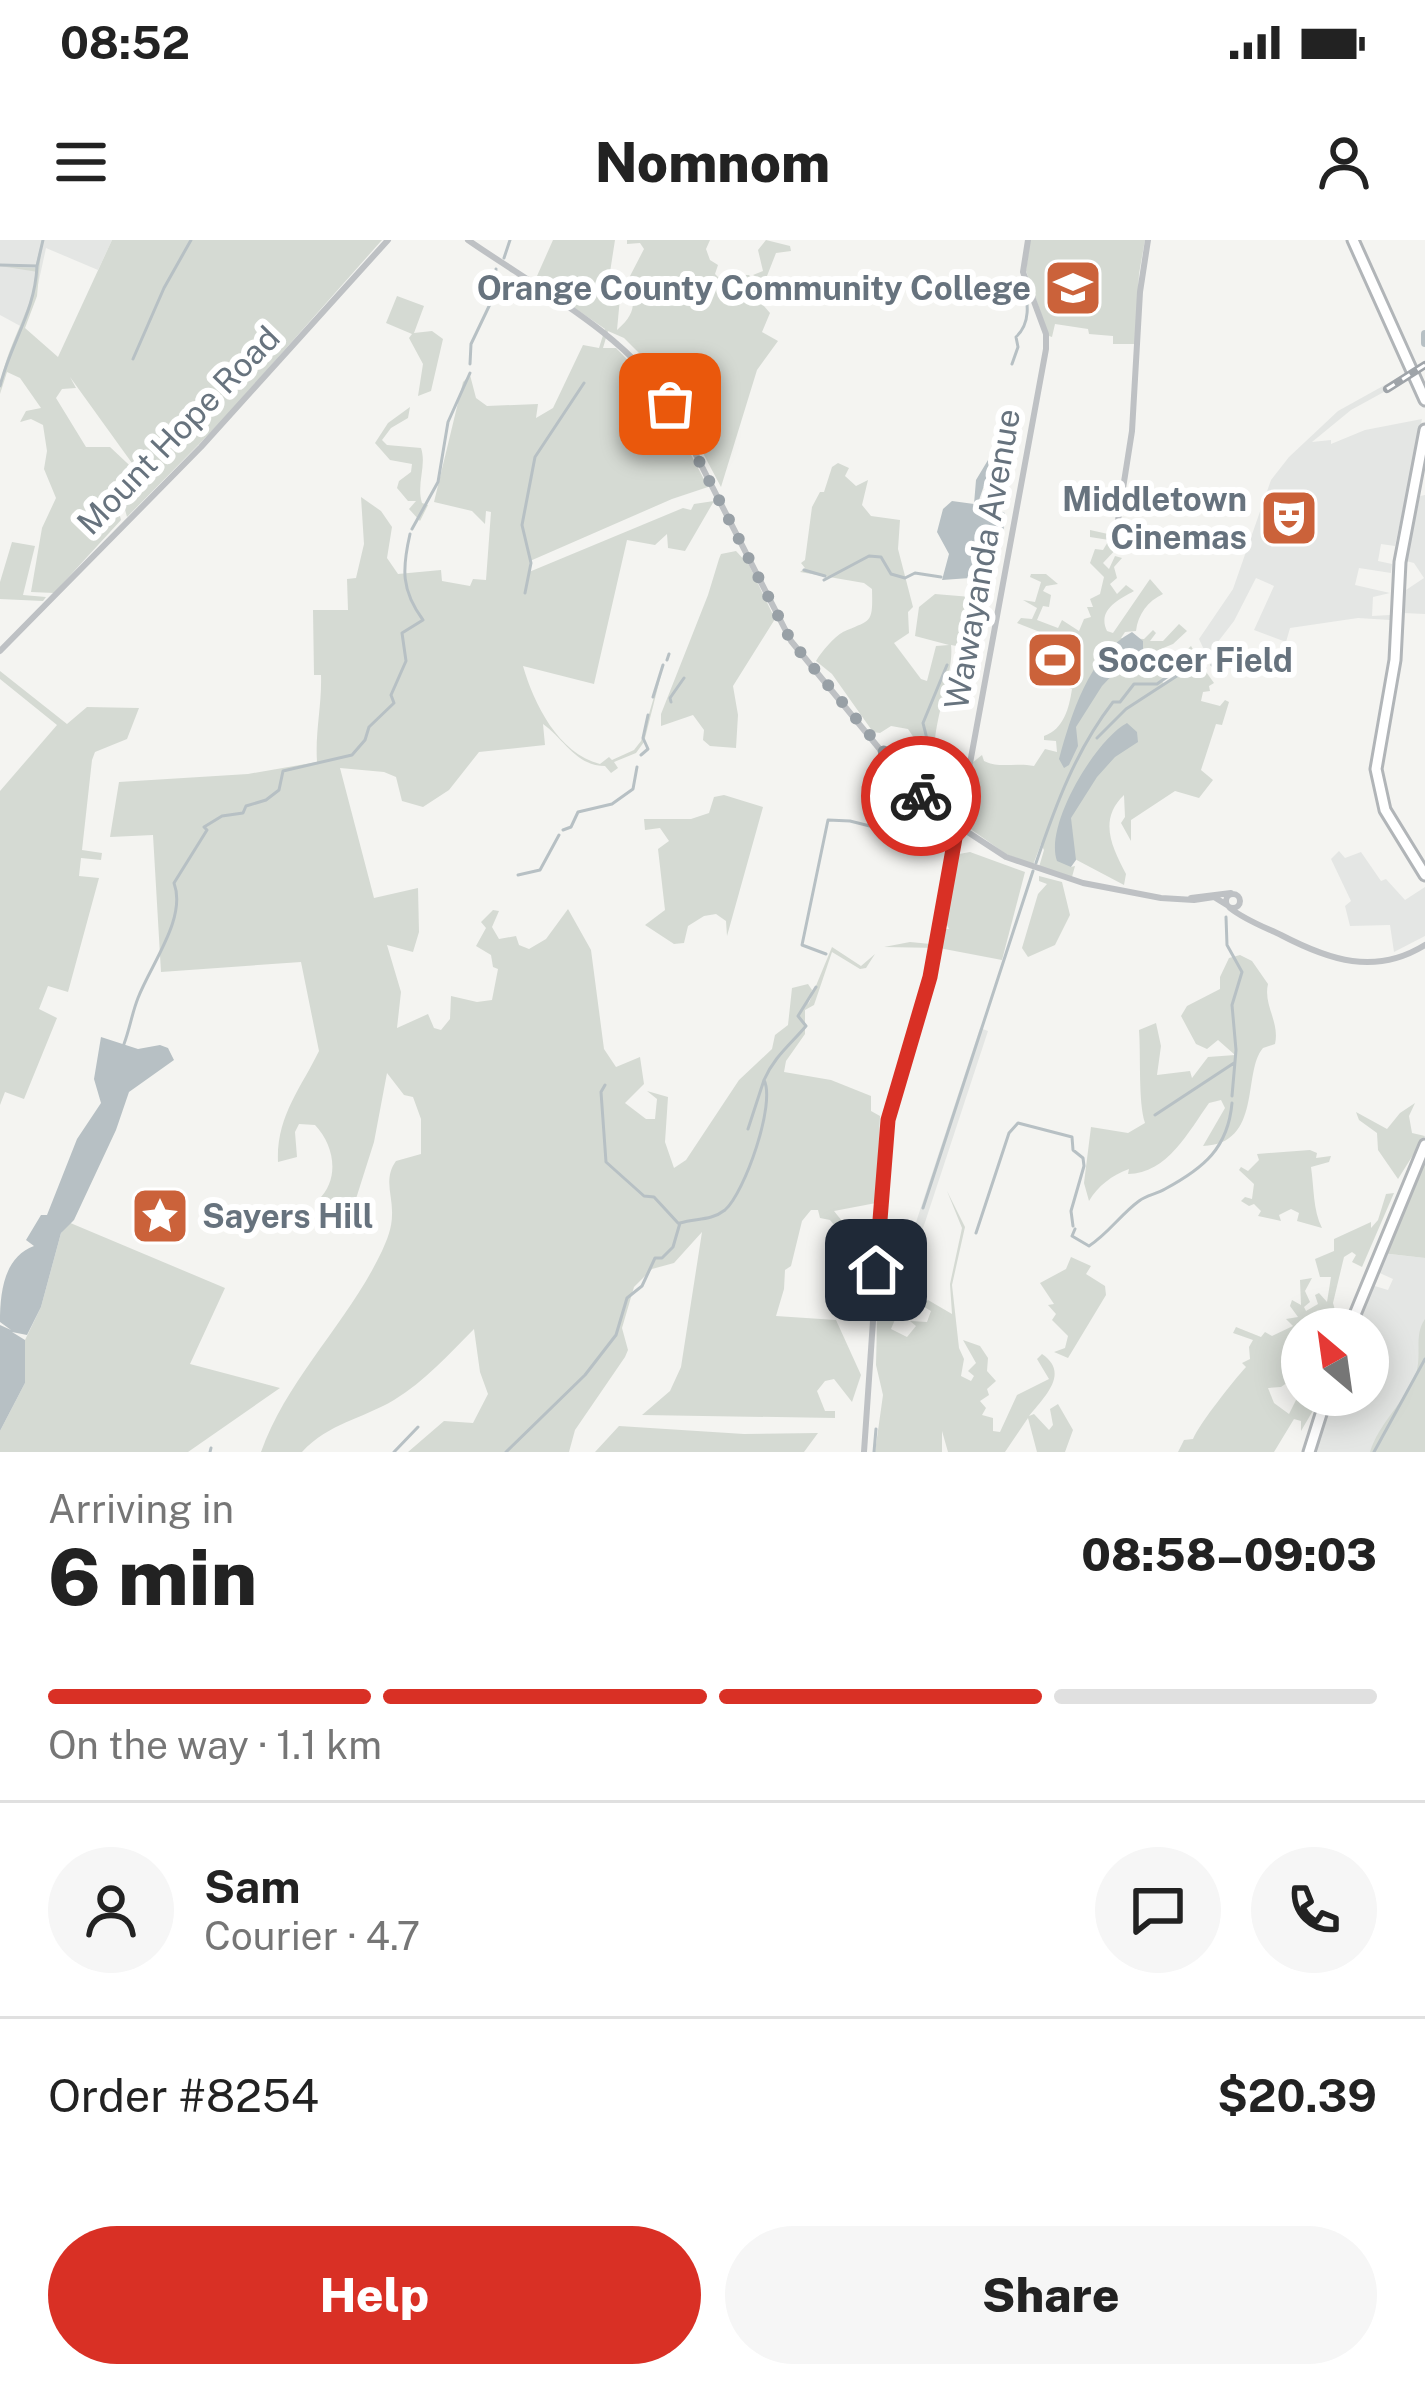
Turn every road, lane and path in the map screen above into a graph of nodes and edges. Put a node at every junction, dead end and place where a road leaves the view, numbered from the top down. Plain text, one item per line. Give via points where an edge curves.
1 (388, 240) edge
2 (468, 240) edge
3 (1028, 240) edge
4 (1148, 240) edge
5 (1353, 240) edge
6 (1425, 400) edge
7 (1425, 430) edge
8 (1116, 533) dead end
9 (0, 651) edge
10 (957, 827) junction
11 (1425, 875) edge
12 (1231, 893) junction
13 (1182, 899) junction
14 (1240, 902) junction
15 (1228, 906) junction
16 (1252, 921) junction
17 (1425, 945) edge
18 (1425, 1145) edge
19 (1358, 1308) edge
20 (1320, 1416) edge
21 (863, 1452) edge
22 (1309, 1452) edge

1 - 9 street, Mount Hope Road via 201,447
2 - 10 street via 614,343 659,387 799,652 913,788
3 - 10 street, Wawayanda Avenue via 1023,272 1046,345
4 - 8 street
5 - 6 main road
7 - 11 main road via 1376,770 1385,810
10 - 13 street via 1006,857 1067,878
10 - 21 street, Wawayanda Avenue via 930,977 884,1145
12 - 13 street
12 - 14 street
12 - 15 street
13 - 15 street via 1214,897
14 - 15 street
14 - 16 street
15 - 16 street
16 - 17 street via 1350,963 1390,960
18 - 19 main road
20 - 22 main road

